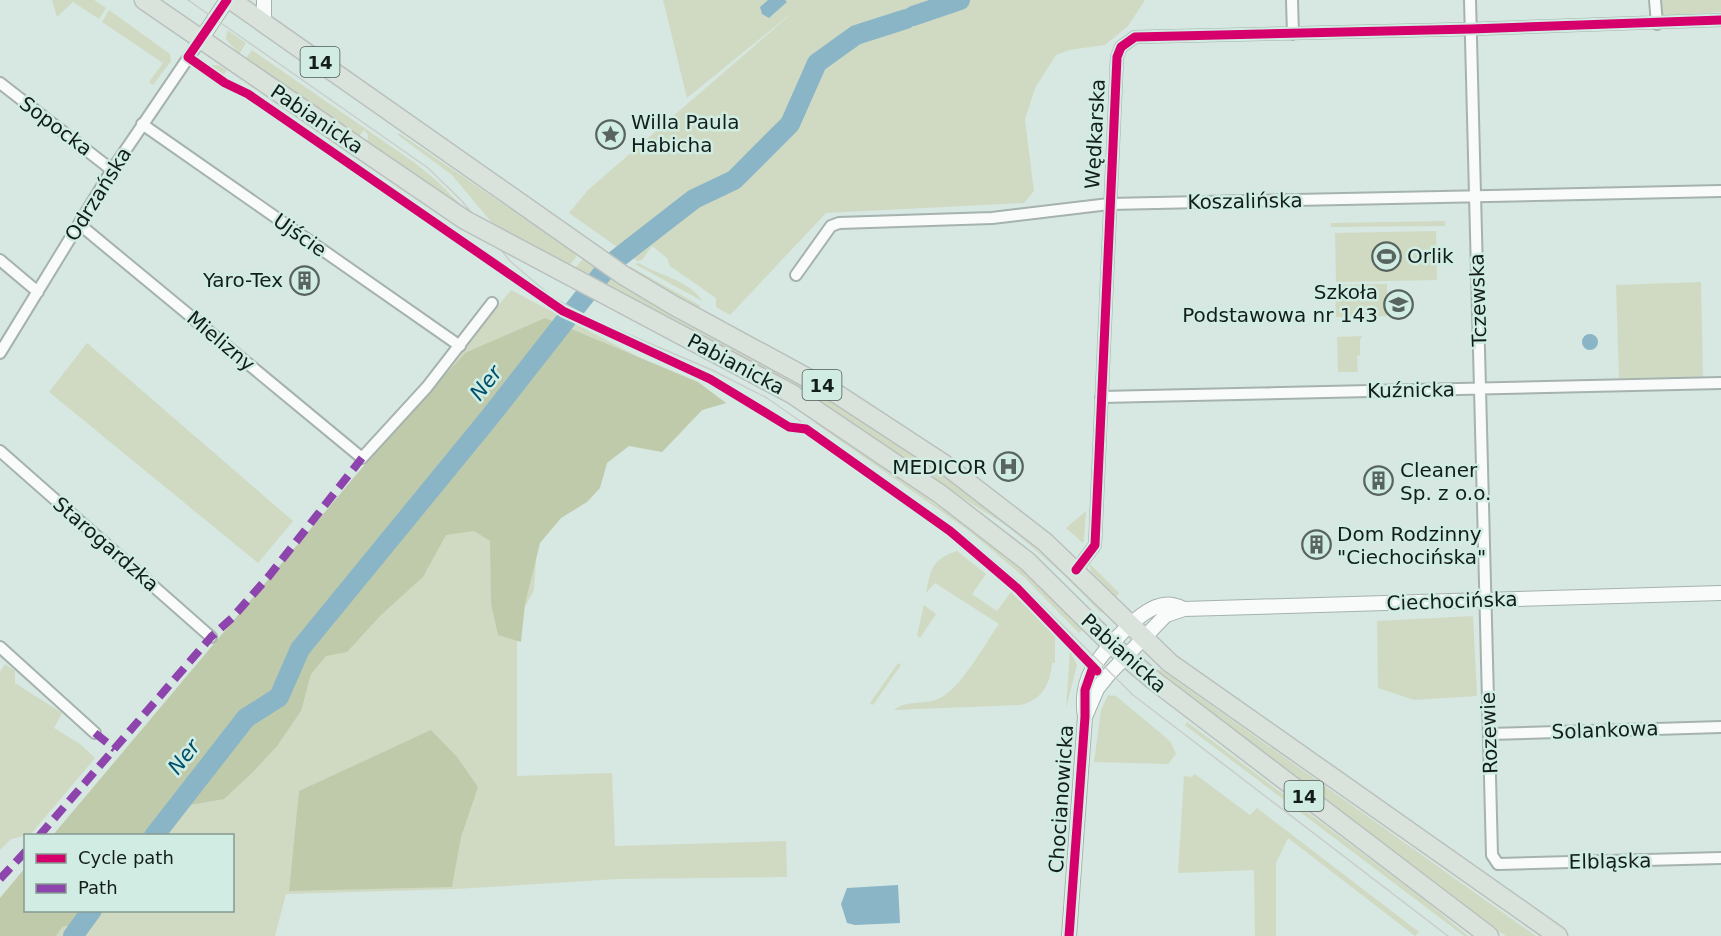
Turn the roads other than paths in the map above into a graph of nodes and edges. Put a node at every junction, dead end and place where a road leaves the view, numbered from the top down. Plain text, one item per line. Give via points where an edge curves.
1 (144, 0) edge
2 (227, 0) edge
3 (231, 0) edge
4 (264, 0) edge
5 (1292, 0) edge
6 (1470, 0) edge
7 (1655, 0) edge
8 (1721, 20) edge
9 (264, 23) junction
10 (1657, 24) junction
11 (1471, 29) junction
12 (1293, 34) junction
13 (201, 39) junction
14 (0, 83) edge
15 (142, 124) junction
16 (112, 170) junction
17 (1721, 191) edge
18 (1475, 197) junction
19 (1109, 204) junction
20 (79, 224) junction
21 (0, 260) edge
22 (796, 275) dead end
23 (38, 292) junction
24 (492, 303) dead end
25 (460, 346) junction
26 (0, 353) edge
27 (1721, 383) edge
28 (1480, 388) junction
29 (1101, 397) junction
30 (0, 451) edge
31 (1076, 570) junction
32 (1721, 593) edge
33 (1484, 600) junction
34 (1137, 631) junction
35 (211, 637) dead end
36 (0, 647) edge
37 (1119, 651) junction
38 (1721, 727) edge
39 (95, 733) dead end
40 (1489, 734) junction
41 (1721, 858) edge
42 (1498, 864) joint
43 (1069, 936) edge
44 (1489, 936) edge
45 (1558, 936) edge

1 - 13 main road, Pabianicka / 14
2 - 13 street
3 - 9 main road, Pabianicka / 14
4 - 9 street
5 - 12 street
6 - 11 street, Tczewska
7 - 10 street
8 - 10 street, Wędkarska
9 - 31 main road, Pabianicka / 14 via 623,275 869,414 944,464
10 - 11 street, Wędkarska
11 - 12 street, Wędkarska
11 - 18 street, Tczewska
12 - 19 street, Wędkarska via 1128,40 1117,57
13 - 15 street, Odrzańska
13 - 37 main road, Pabianicka / 14, bridge via 465,220 792,394 940,494 1027,561
14 - 16 street, Sopocka
15 - 16 street, Odrzańska
15 - 25 street, Ujście
16 - 20 street, Odrzańska
17 - 18 street, Koszalińska
18 - 19 street, Koszalińska
18 - 28 street, Tczewska
19 - 22 street, Koszalińska via 992,218 835,223
19 - 29 street, Wędkarska
20 - 23 street, Odrzańska
20 - 25 street, Mielizny via 362,458
21 - 23 street
23 - 26 street, Odrzańska
24 - 25 street
27 - 28 street, Kuźnicka
28 - 29 street, Kuźnicka
28 - 33 street, Tczewska
29 - 31 street, Wędkarska via 1095,545
30 - 35 street, Starogardzka
31 - 34 main road, Pabianicka / 14
32 - 33 street, Ciechocińska
33 - 34 street, Ciechocińska via 1184,609
33 - 40 street, Rozewie
34 - 37 street, Chocianowicka
34 - 45 main road, Pabianicka / 14 via 1170,663
36 - 39 street
37 - 43 street, Chocianowicka via 1085,717
37 - 44 main road, Pabianicka / 14 via 1211,727
38 - 40 street, Solankowa
40 - 42 street, Rozewie via 1492,855
41 - 42 street, Elbląska

